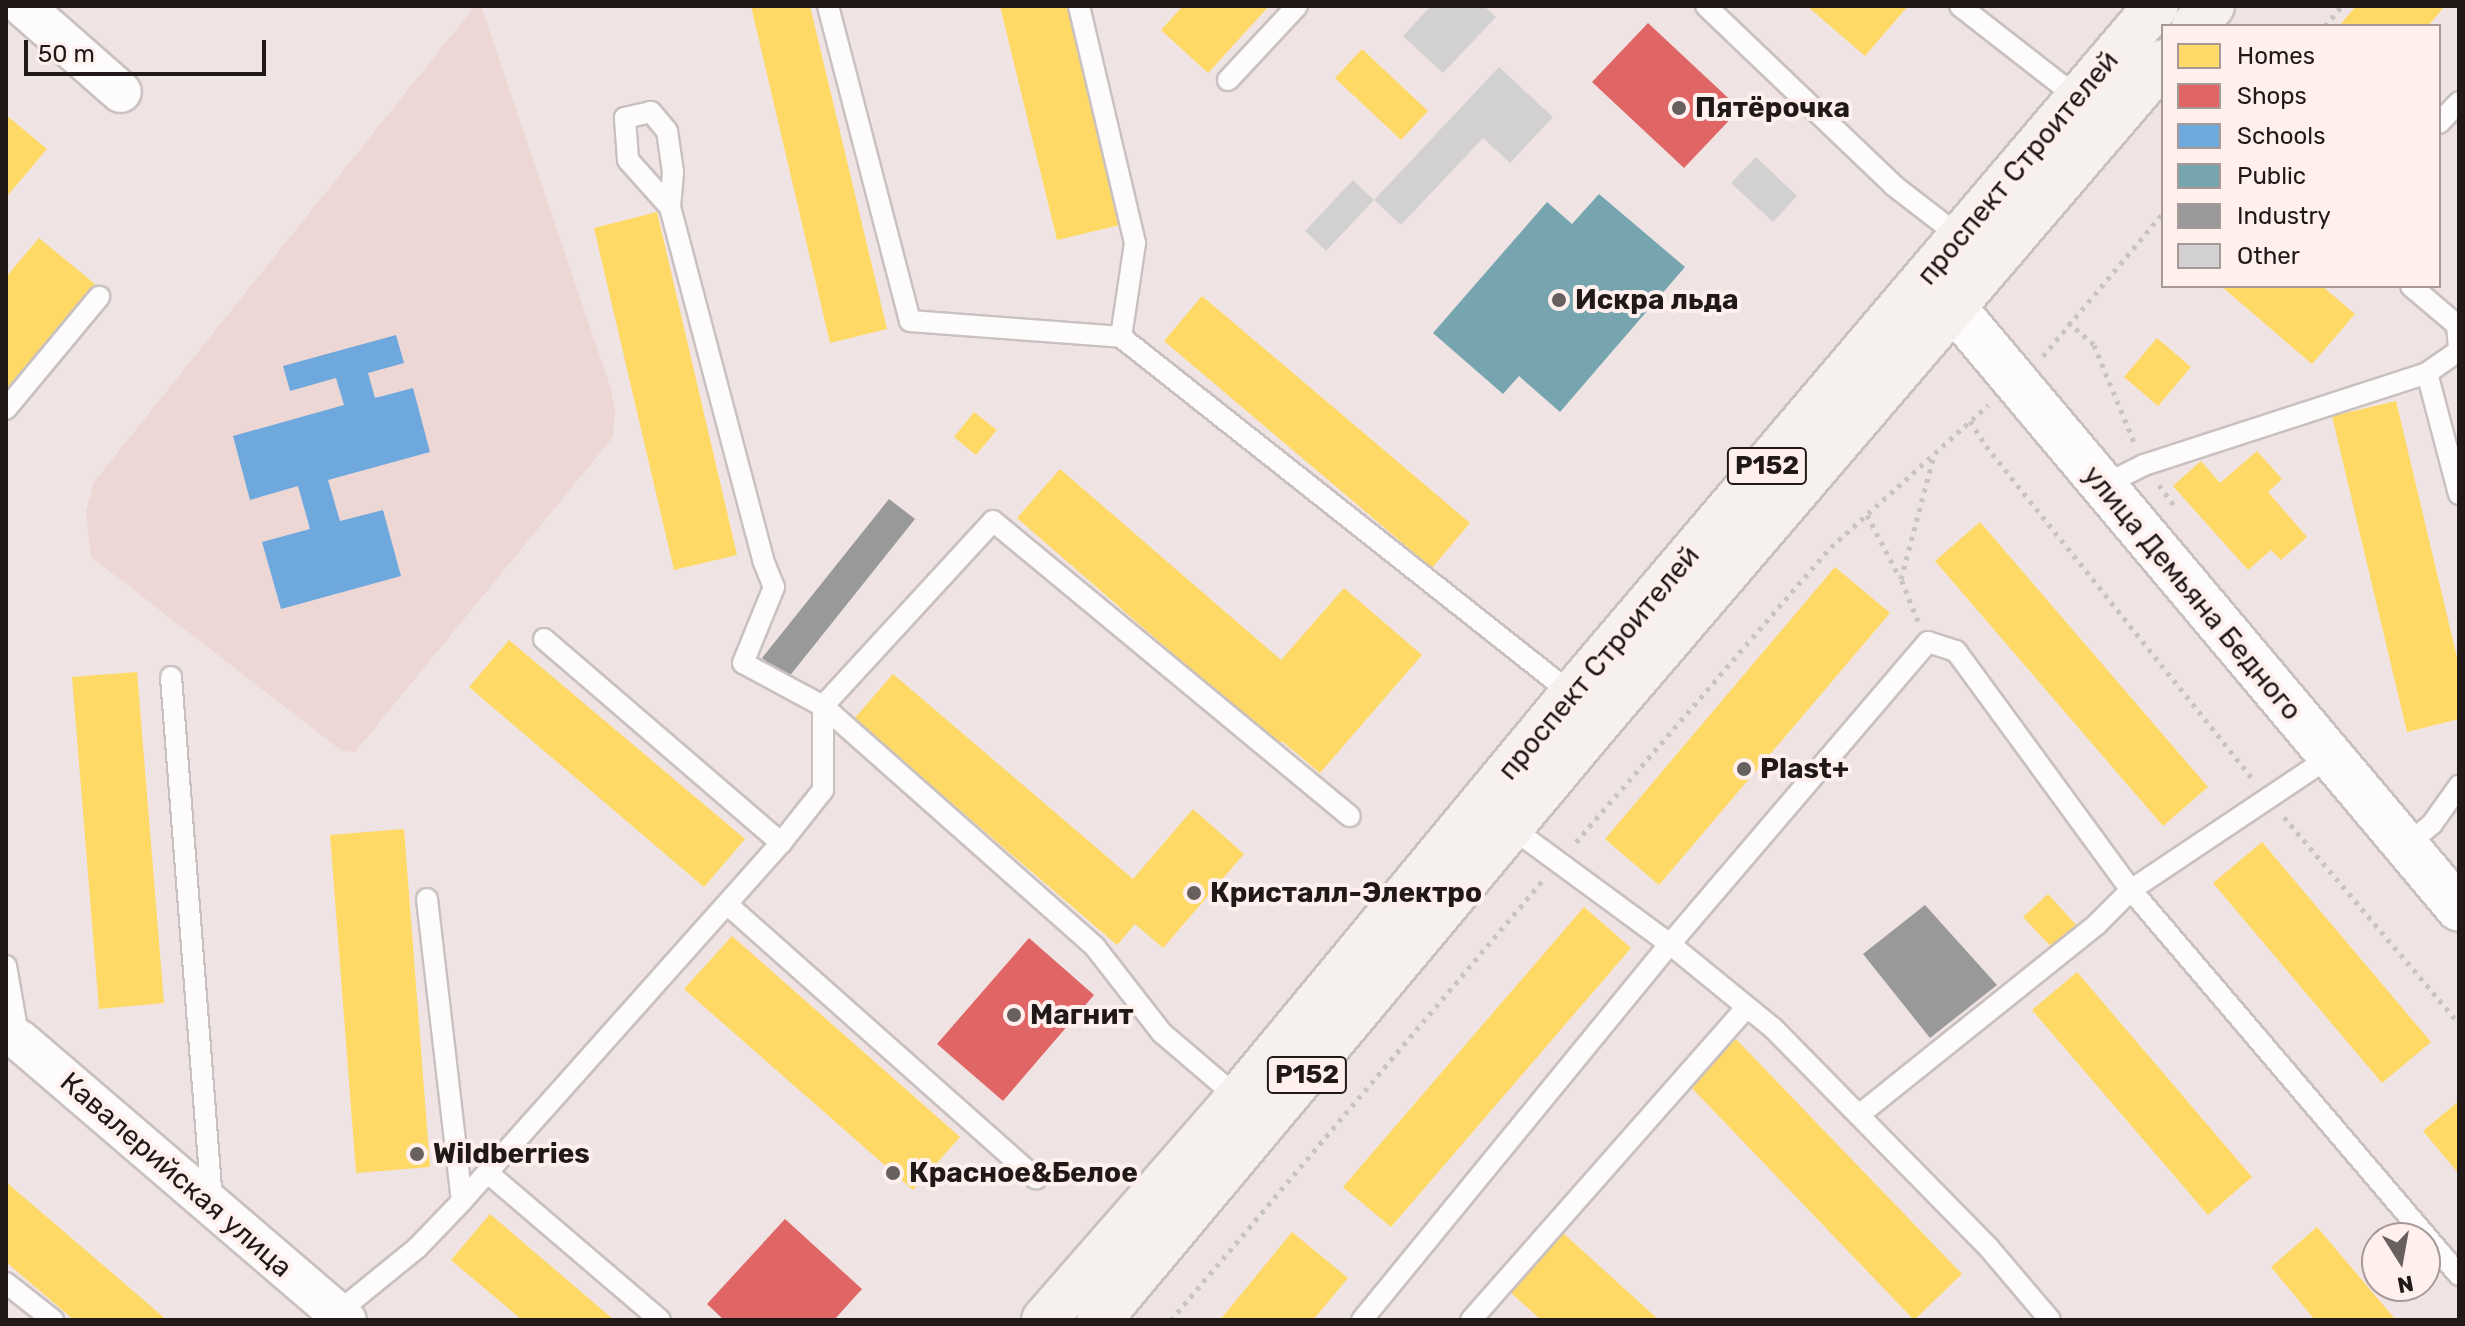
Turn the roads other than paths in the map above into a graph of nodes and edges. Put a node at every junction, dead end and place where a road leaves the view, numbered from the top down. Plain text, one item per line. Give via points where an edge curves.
1 (23, 6) edge
2 (828, 6) edge
3 (1079, 6) edge
4 (1297, 6) edge
5 (1706, 6) edge
6 (1960, 6) edge
7 (2156, 6) edge
8 (2212, 6) edge
9 (2196, 24) edge
10 (2161, 64) edge
11 (1228, 80) dead end
12 (121, 92) dead end
13 (2078, 98) junction
14 (2459, 102) edge
15 (2441, 121) edge
16 (670, 207) dead end
17 (1959, 236) junction
18 (2413, 288) edge
19 (1941, 292) junction
20 (99, 297) dead end
21 (1121, 337) junction
22 (2459, 350) edge
23 (2427, 373) junction
24 (6, 409) edge
25 (2102, 486) junction
26 (2459, 494) edge
27 (544, 639) dead end
28 (171, 677) dead end
29 (1572, 694) junction
30 (823, 706) junction
31 (2330, 757) junction
32 (2459, 786) edge
33 (1350, 816) dead end
34 (1512, 828) junction
35 (781, 843) junction
36 (2405, 846) junction
37 (2131, 890) junction
38 (427, 899) dead end
39 (728, 905) junction
40 (2459, 909) edge
41 (1670, 944) junction
42 (6, 966) edge
43 (1747, 1007) junction
44 (12, 1035) edge
45 (1238, 1098) junction
46 (1859, 1115) junction
47 (488, 1173) junction
48 (1036, 1178) dead end
49 (462, 1201) junction
50 (213, 1210) junction
51 (2459, 1275) edge
52 (6, 1283) edge
53 (342, 1316) edge
54 (53, 1320) edge
55 (660, 1320) edge
56 (1044, 1320) edge
57 (1099, 1320) edge
58 (1362, 1320) edge
59 (1471, 1320) edge
60 (2050, 1320) edge

1 - 12 street
2 - 21 lane via 910,321
3 - 21 lane via 1135,243
4 - 11 lane
5 - 17 lane via 1893,185
6 - 13 lane
7 - 13 main road, проспект Строителей / Р152
8 - 9 main road
10 - 19 main road, проспект Строителей / Р152
13 - 17 main road, проспект Строителей / Р152
14 - 15 lane
16 - 30 lane via 774,587 743,663
17 - 19 main road, проспект Строителей / Р152
18 - 22 lane via 2457,325
19 - 25 street, улица Демьяна Бедного
19 - 29 main road, проспект Строителей / Р152
19 - 34 main road, проспект Строителей / Р152
20 - 24 lane
21 - 29 lane
22 - 23 lane
23 - 25 lane via 2144,465
23 - 26 lane
25 - 31 street, улица Демьяна Бедного
27 - 35 lane
28 - 50 lane
29 - 45 main road, проспект Строителей / Р152
30 - 33 lane via 993,521
30 - 35 lane via 823,790
30 - 45 lane via 1095,947 1162,1033
31 - 36 street, улица Демьяна Бедного
31 - 37 lane
32 - 36 lane via 2432,824
34 - 41 lane
34 - 57 main road, проспект Строителей / Р152
35 - 39 lane
36 - 40 street, улица Демьяна Бедного
37 - 41 lane via 1956,651 1928,642
37 - 46 lane via 2097,924
37 - 51 lane
38 - 49 lane
39 - 47 lane
39 - 48 lane
41 - 43 lane
41 - 58 lane
42 - 44 lane
43 - 46 lane
43 - 59 lane
44 - 50 street, Кавалерийская улица
45 - 56 main road, проспект Строителей / Р152
46 - 60 lane via 1989,1248
47 - 49 lane
47 - 55 lane
49 - 53 lane
50 - 53 street, Кавалерийская улица
52 - 54 lane

